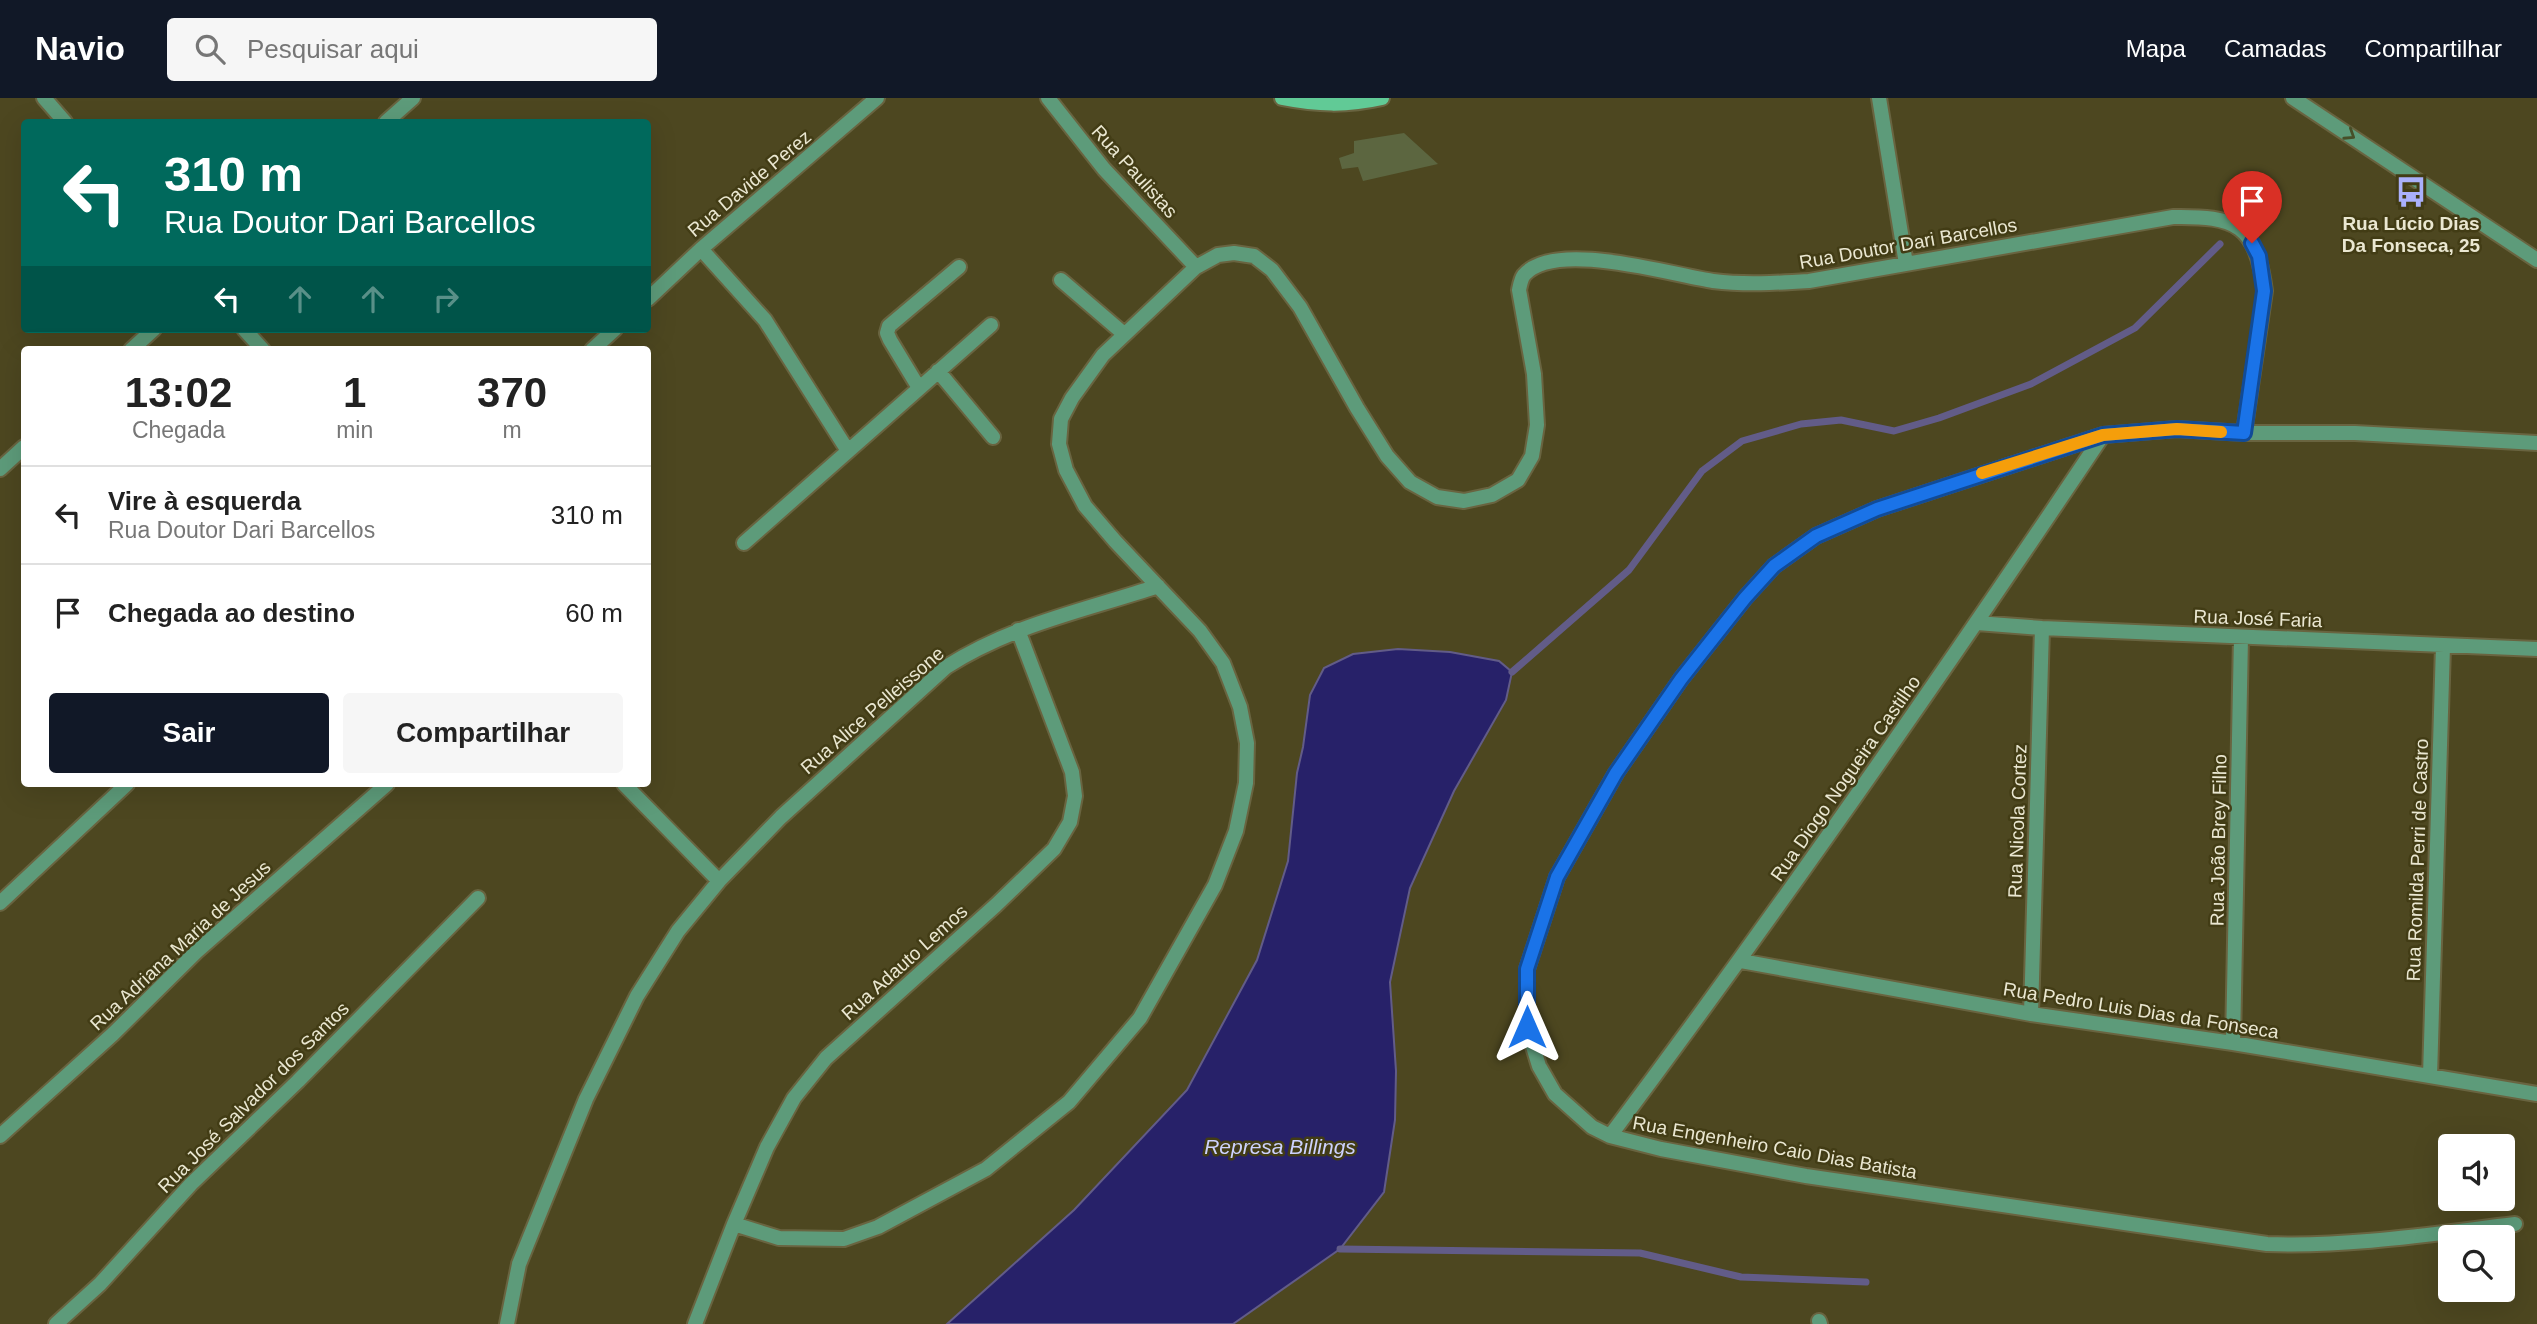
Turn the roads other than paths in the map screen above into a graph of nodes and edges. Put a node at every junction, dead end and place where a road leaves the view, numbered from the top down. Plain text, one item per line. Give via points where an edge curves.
1 (44, 98) edge
2 (413, 98) edge
3 (877, 98) edge
4 (1048, 98) edge
5 (1282, 98) edge
6 (1382, 98) edge
7 (1879, 98) edge
8 (2293, 98) edge
9 (62, 119) edge
10 (389, 119) edge
11 (701, 249) junction
12 (2537, 260) edge
13 (1906, 264) junction
14 (959, 267) dead end
15 (1196, 267) junction
16 (1061, 280) dead end
17 (651, 296) edge
18 (991, 325) dead end
19 (150, 333) edge
20 (248, 333) edge
21 (611, 333) edge
22 (1124, 334) junction
23 (135, 346) edge
24 (259, 346) edge
25 (596, 346) edge
26 (938, 371) junction
27 (919, 388) junction
28 (2244, 433) junction
29 (2103, 435) junction
30 (993, 437) dead end
31 (2537, 443) edge
32 (21, 450) edge
33 (848, 451) junction
34 (0, 469) edge
35 (744, 543) dead end
36 (1158, 586) junction
37 (1977, 623) junction
38 (2042, 628) junction
39 (1018, 630) junction
40 (2241, 637) junction
41 (2443, 646) junction
42 (2537, 649) edge
43 (124, 787) edge
44 (384, 787) edge
45 (627, 787) edge
46 (719, 881) junction
47 (478, 898) dead end
48 (0, 903) edge
49 (1741, 961) junction
50 (2031, 1014) junction
51 (2233, 1043) junction
52 (2430, 1076) junction
53 (2537, 1094) edge
54 (0, 1136) edge
55 (1610, 1136) junction
56 (734, 1224) junction
57 (2515, 1224) dead end
58 (56, 1324) edge
59 (507, 1324) edge
60 (695, 1324) edge

1 - 9 street
2 - 10 street
3 - 11 street, Rua Davide Perez
4 - 15 street, Rua Paulistas via 1104,169
5 - 6 street via 1342,105
7 - 13 street
8 -> 12 street
11 - 17 street, Rua Davide Perez
11 - 33 street via 765,320
13 - 15 street, Rua Doutor Dari Barcellos via 1842,277 1759,285 1573,259 1531,270 1519,290 1534,374 1537,425 1532,456 1518,480 1492,495 1464,501 1437,497 1410,482 1387,456 1300,307 1272,270 1254,256 1234,253
13 - 28 street, Rua Doutor Dari Barcellos via 2174,217 2229,221 2240,228 2259,256 2264,291
14 - 27 street via 887,332
15 - 22 street, Rua Doutor Dari Barcellos
16 - 22 street
18 - 26 street
19 - 23 street
20 - 24 street
21 - 25 street
22 - 36 street, Rua Doutor Dari Barcellos via 1072,398 1061,419 1059,444 1066,470 1085,506
26 - 27 street
26 - 30 street
27 - 33 street
28 - 29 street, Rua Engenheiro Caio Dias Batista via 2177,429
28 - 31 street, Rua Engenheiro Caio Dias Batista via 2355,433
29 - 37 street, Rua Diogo Nogueira Castilho
29 - 55 street, Rua Engenheiro Caio Dias Batista via 1877,509 1816,536 1774,566 1674,690 1616,773 1557,877 1527,969 1527,1027 1539,1066 1555,1094 1592,1127
32 - 34 street
33 - 35 street
36 - 39 street, Rua Alice Pelleissone
36 - 56 street, Rua Doutor Dari Barcellos via 1223,663 1245,731 1246,783 1236,831 1215,885 1140,1018 1069,1102 986,1169 925,1204 844,1239 779,1238
37 - 38 street, Rua José Faria
37 - 49 street, Rua Diogo Nogueira Castilho
38 - 40 street, Rua José Faria
38 - 50 street, Rua Nicola Cortez
39 - 46 street, Rua Alice Pelleissone via 946,667 781,817
39 - 56 street, Rua Adauto Lemos via 1072,772 1075,796 1070,822 1054,849 826,1058 794,1098 767,1146
40 - 41 street, Rua José Faria
40 - 51 street, Rua João Brey Filho
41 - 42 street, Rua José Faria
41 - 52 street, Rua Romilda Perri de Castro
43 - 48 street
44 - 54 street, Rua Adriana Maria de Jesus via 196,952
45 - 46 street
46 - 59 street via 678,931 637,996 586,1099 519,1264
47 - 58 street, Rua José Salvador dos Santos
49 - 50 street, Rua Pedro Luis Dias da Fonseca
49 - 55 street, Rua Diogo Nogueira Castilho
50 - 51 street, Rua Pedro Luis Dias da Fonseca
51 - 52 street, Rua Pedro Luis Dias da Fonseca
52 - 53 street, Rua Pedro Luis Dias da Fonseca
55 - 57 street, Rua Engenheiro Caio Dias Batista via 1807,1176 2267,1244 2364,1243
56 - 60 street, Rua Adauto Lemos

